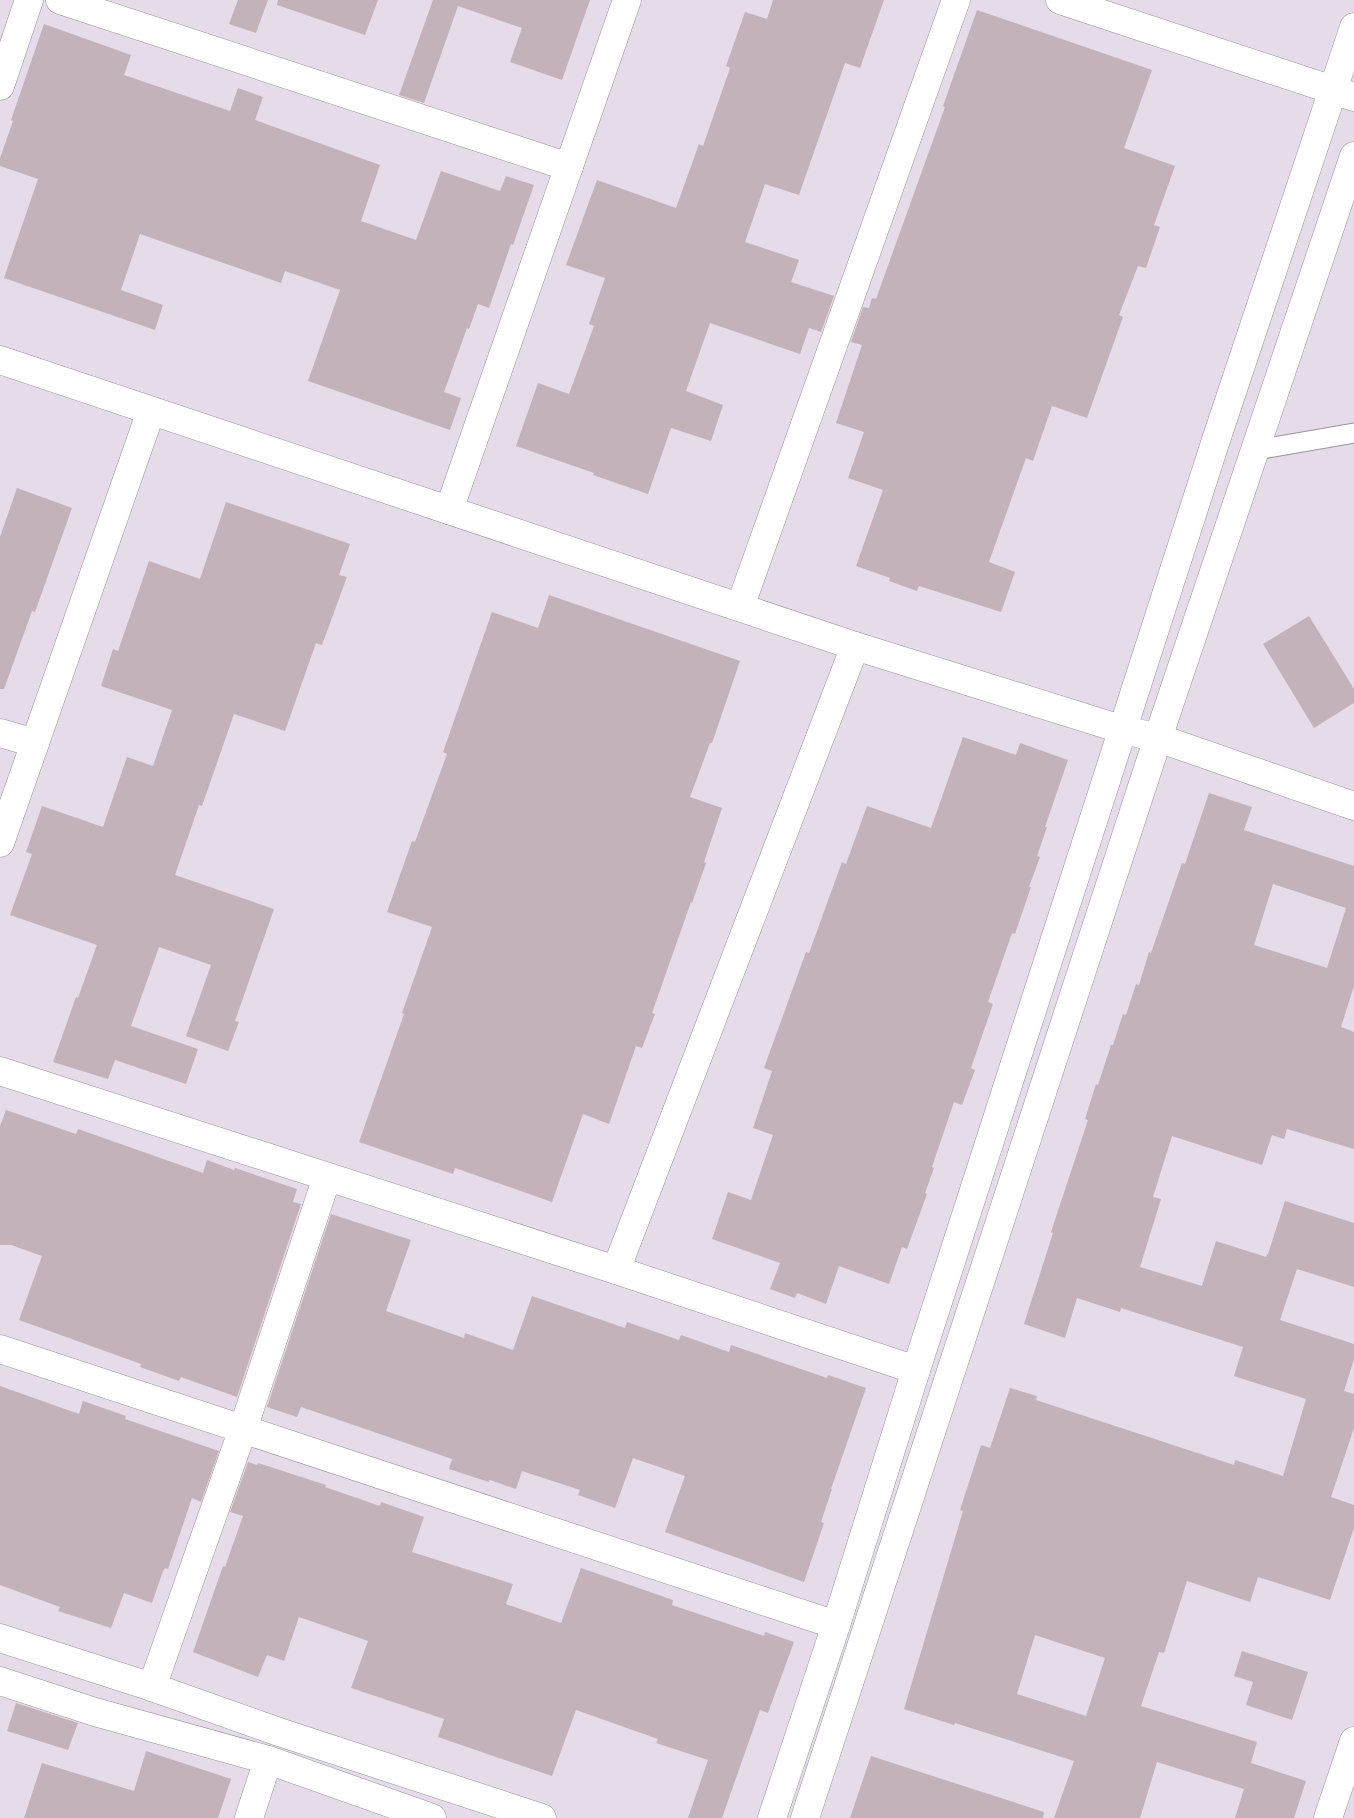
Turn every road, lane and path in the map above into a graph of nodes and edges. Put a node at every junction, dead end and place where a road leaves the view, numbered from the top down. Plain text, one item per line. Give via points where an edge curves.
1 (28, 0) edge
2 (60, 0) edge
3 (627, 0) edge
4 (956, 0) edge
5 (1060, 0) edge
6 (1354, 27) edge
7 (0, 86) edge
8 (1343, 94) edge
9 (1354, 156) edge
10 (569, 167) junction
11 (0, 360) edge
12 (151, 410) junction
13 (1354, 433) edge
14 (1256, 450) junction
15 (449, 510) junction
16 (740, 607) junction
17 (855, 646) junction
18 (1124, 730) junction
19 (0, 733) edge
20 (1158, 738) junction
21 (35, 743) junction
22 (1354, 806) edge
23 (0, 842) edge
24 (0, 1071) edge
25 (327, 1177) junction
26 (616, 1270) junction
27 (0, 1349) edge
28 (916, 1370) junction
29 (243, 1429) junction
30 (836, 1626) junction
31 (0, 1638) edge
32 (0, 1681) edge
33 (152, 1687) junction
34 (1354, 1741) edge
35 (268, 1760) junction
36 (249, 1818) edge
37 (432, 1818) edge
38 (542, 1818) edge
39 (772, 1818) edge
40 (805, 1818) edge
41 (1328, 1818) edge

1 - 7 street
2 - 10 street
3 - 10 street
4 - 16 street
5 - 8 street
6 - 8 street
8 - 18 street via 1216,440
9 - 14 street
10 - 15 street
11 - 12 street
12 - 15 street
12 - 21 street
13 - 14 lane
14 - 20 street
15 - 16 street
16 - 17 street
17 - 18 street
17 - 26 street
18 - 20 street
18 - 28 street
19 - 21 street
20 - 22 street
20 - 40 street
21 - 23 street
24 - 25 street
25 - 26 street
25 - 29 street
26 - 28 street
27 - 29 street
28 - 30 street
29 - 30 street
29 - 33 street
30 - 39 street
31 - 33 street
32 - 35 street via 95,1712
33 - 38 street
34 - 41 street
35 - 36 street
35 - 37 street

